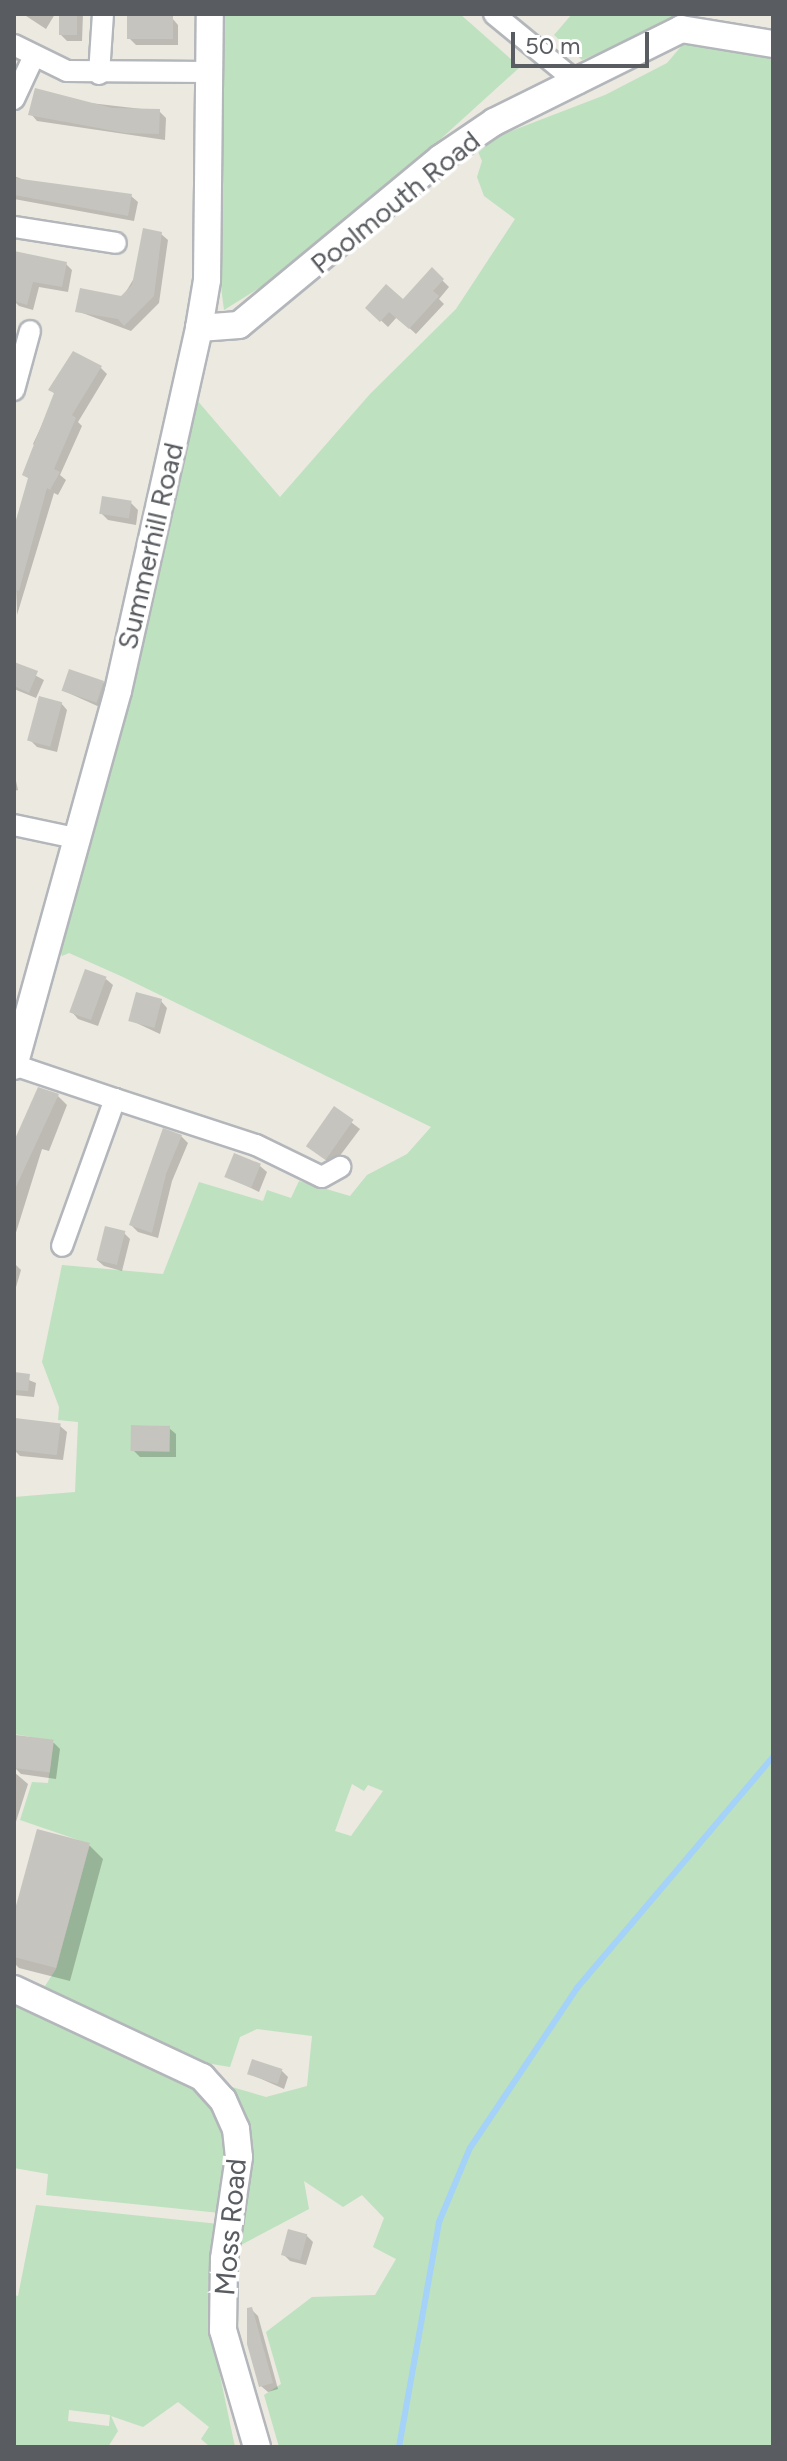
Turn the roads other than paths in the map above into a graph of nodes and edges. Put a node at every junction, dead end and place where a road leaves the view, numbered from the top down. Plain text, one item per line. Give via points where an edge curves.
1 (103, 14) edge
2 (210, 14) edge
3 (494, 14) edge
4 (685, 21) edge
5 (773, 44) edge
6 (14, 45) edge
7 (33, 58) junction
8 (209, 72) junction
9 (99, 74) junction
10 (578, 83) junction
11 (14, 99) edge
12 (14, 227) edge
13 (116, 243) dead end
14 (199, 328) junction
15 (30, 331) dead end
16 (14, 390) edge
17 (14, 825) edge
18 (80, 839) junction
19 (22, 1010) edge
20 (14, 1065) edge
21 (115, 1099) junction
22 (340, 1167) dead end
23 (62, 1246) dead end
24 (14, 1989) edge
25 (257, 2447) edge

1 - 9 street
2 - 8 street, Summerhill Road
3 - 10 street
4 - 5 street, Poolmouth Road
4 - 10 street, Poolmouth Road
6 - 7 street
7 - 9 street via 67,71
7 - 11 street
8 - 9 street
8 - 14 street, Summerhill Road via 207,280
10 - 14 street, Poolmouth Road via 494,122 441,158 239,325
12 - 13 street
14 - 18 street, Summerhill Road
15 - 16 street
17 - 18 street
18 - 19 street, Summerhill Road
19 - 20 street, Summerhill Road
20 - 21 street
21 - 22 street via 256,1145 322,1177
21 - 23 street
24 - 25 street, Moss Road via 202,2077 223,2100 236,2129 239,2157 224,2259 223,2330

